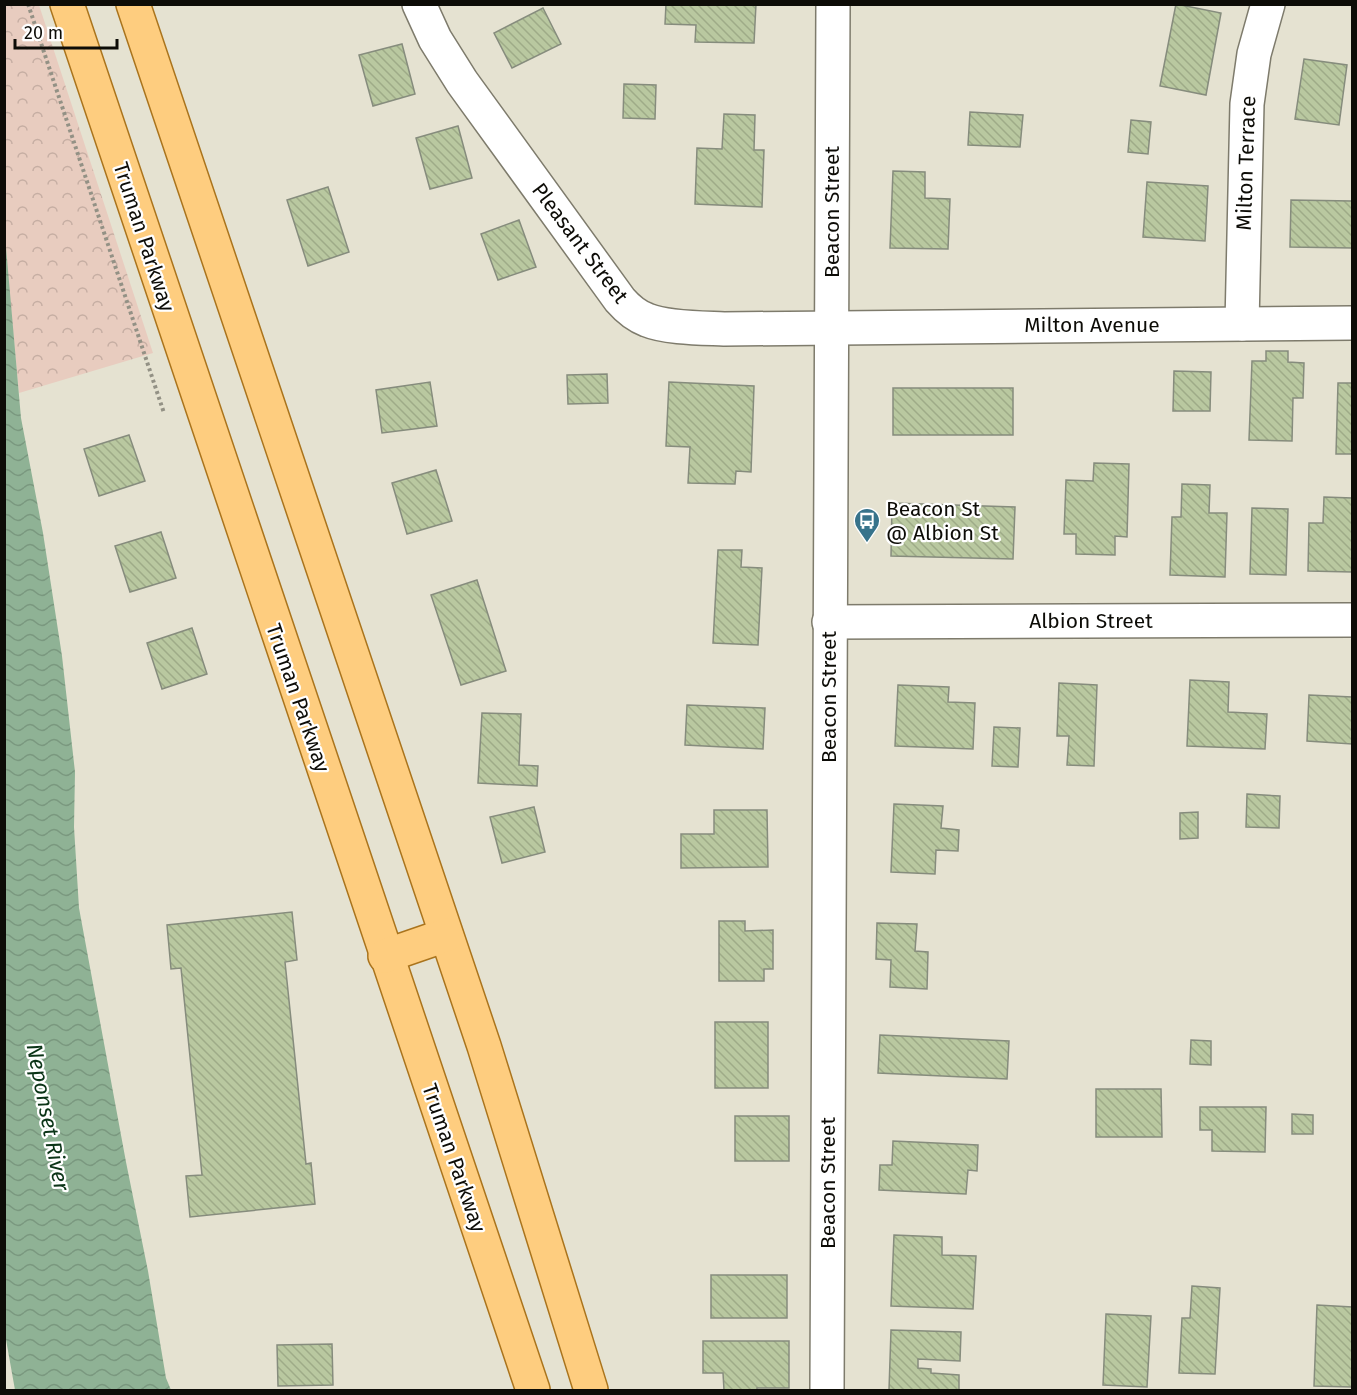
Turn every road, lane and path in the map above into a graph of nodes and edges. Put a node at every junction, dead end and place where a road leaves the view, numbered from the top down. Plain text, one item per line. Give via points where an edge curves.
1 (28, 4) edge
2 (67, 4) edge
3 (133, 4) edge
4 (419, 4) edge
5 (833, 4) edge
6 (1268, 4) edge
7 (1353, 323) edge
8 (1242, 324) junction
9 (832, 327) junction
10 (164, 413) dead end
11 (1353, 620) edge
12 (829, 621) junction
13 (446, 935) junction
14 (385, 956) junction
15 (533, 1390) edge
16 (591, 1390) edge
17 (827, 1390) edge

1 - 10 path
2 - 14 main road, Truman Parkway
3 - 13 main road
4 - 9 street, Pleasant Street via 462,82 627,308 651,322 693,328
5 - 9 street, Beacon Street
6 - 8 street, Milton Terrace via 1254,54 1247,104
7 - 8 street, Milton Avenue
8 - 9 street, Milton Avenue
9 - 12 street, Beacon Street
11 - 12 street, Albion Street
12 - 17 street, Beacon Street
13 - 14 main road
13 - 16 main road
14 - 15 main road, Truman Parkway

